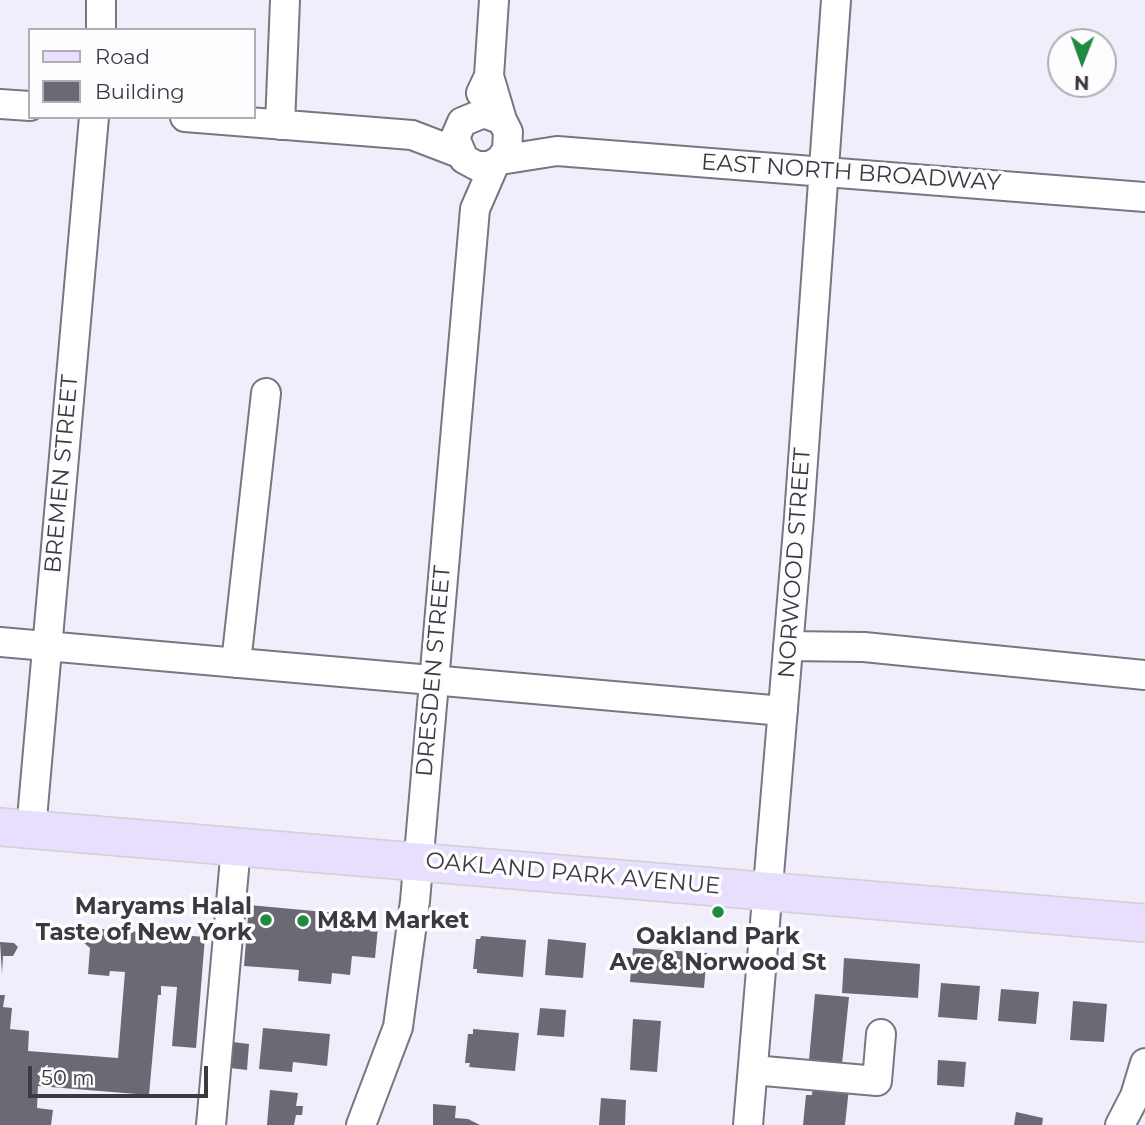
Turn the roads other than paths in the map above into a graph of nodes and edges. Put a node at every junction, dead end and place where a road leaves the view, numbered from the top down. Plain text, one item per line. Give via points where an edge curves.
1 (101, 0) edge
2 (285, 0) edge
3 (495, 0) edge
4 (836, 0) edge
5 (101, 28) edge
6 (489, 76) junction
7 (0, 104) edge
8 (28, 106) edge
9 (470, 116) junction
10 (94, 119) edge
11 (209, 119) edge
12 (280, 125) junction
13 (505, 126) junction
14 (412, 135) junction
15 (557, 151) junction
16 (461, 156) junction
17 (498, 162) junction
18 (823, 171) junction
19 (1145, 197) edge
20 (475, 209) junction
21 (266, 393) dead end
22 (0, 642) edge
23 (46, 646) junction
24 (788, 646) junction
25 (236, 663) junction
26 (1145, 675) edge
27 (432, 678) junction
28 (783, 711) junction
29 (16, 829) edge
30 (236, 846) junction
31 (418, 861) junction
32 (769, 891) junction
33 (1145, 923) edge
34 (881, 1034) dead end
35 (1145, 1063) edge
36 (753, 1070) junction
37 (1140, 1098) edge
38 (211, 1125) edge
39 (361, 1125) edge
40 (748, 1125) edge
41 (1120, 1125) edge

1 - 5 street
2 - 12 street
3 - 6 street
4 - 18 street, NORWOOD STREET
6 - 9 street
6 - 13 street
7 - 8 street
9 - 13 street via 490,114
9 - 14 street
9 - 16 street via 456,132
10 - 23 street, BREMEN STREET
11 - 12 street
12 - 14 street
13 - 15 street, EAST NORTH BROADWAY
13 - 17 street via 508,150
14 - 16 street
15 - 17 street, EAST NORTH BROADWAY
15 - 18 street, EAST NORTH BROADWAY
16 - 17 street via 477,166
16 - 20 street, DRESDEN STREET
17 - 20 street, DRESDEN STREET
18 - 19 street, EAST NORTH BROADWAY
18 - 24 street, NORWOOD STREET
20 - 27 street, DRESDEN STREET
21 - 25 street
22 - 23 street
23 - 25 street
23 - 29 street, BREMEN STREET
24 - 26 street via 864,647
24 - 28 street, NORWOOD STREET
25 - 27 street
27 - 28 street
27 - 31 street, DRESDEN STREET
28 - 32 street, NORWOOD STREET
29 - 30 main road, OAKLAND PARK AVENUE
30 - 31 main road, OAKLAND PARK AVENUE
30 - 38 street
31 - 32 main road, OAKLAND PARK AVENUE
31 - 39 street, DRESDEN STREET via 398,1027
32 - 33 main road, OAKLAND PARK AVENUE
32 - 36 street, NORWOOD STREET
34 - 36 street via 877,1081
35 - 37 street
36 - 40 street, NORWOOD STREET
37 - 41 street

